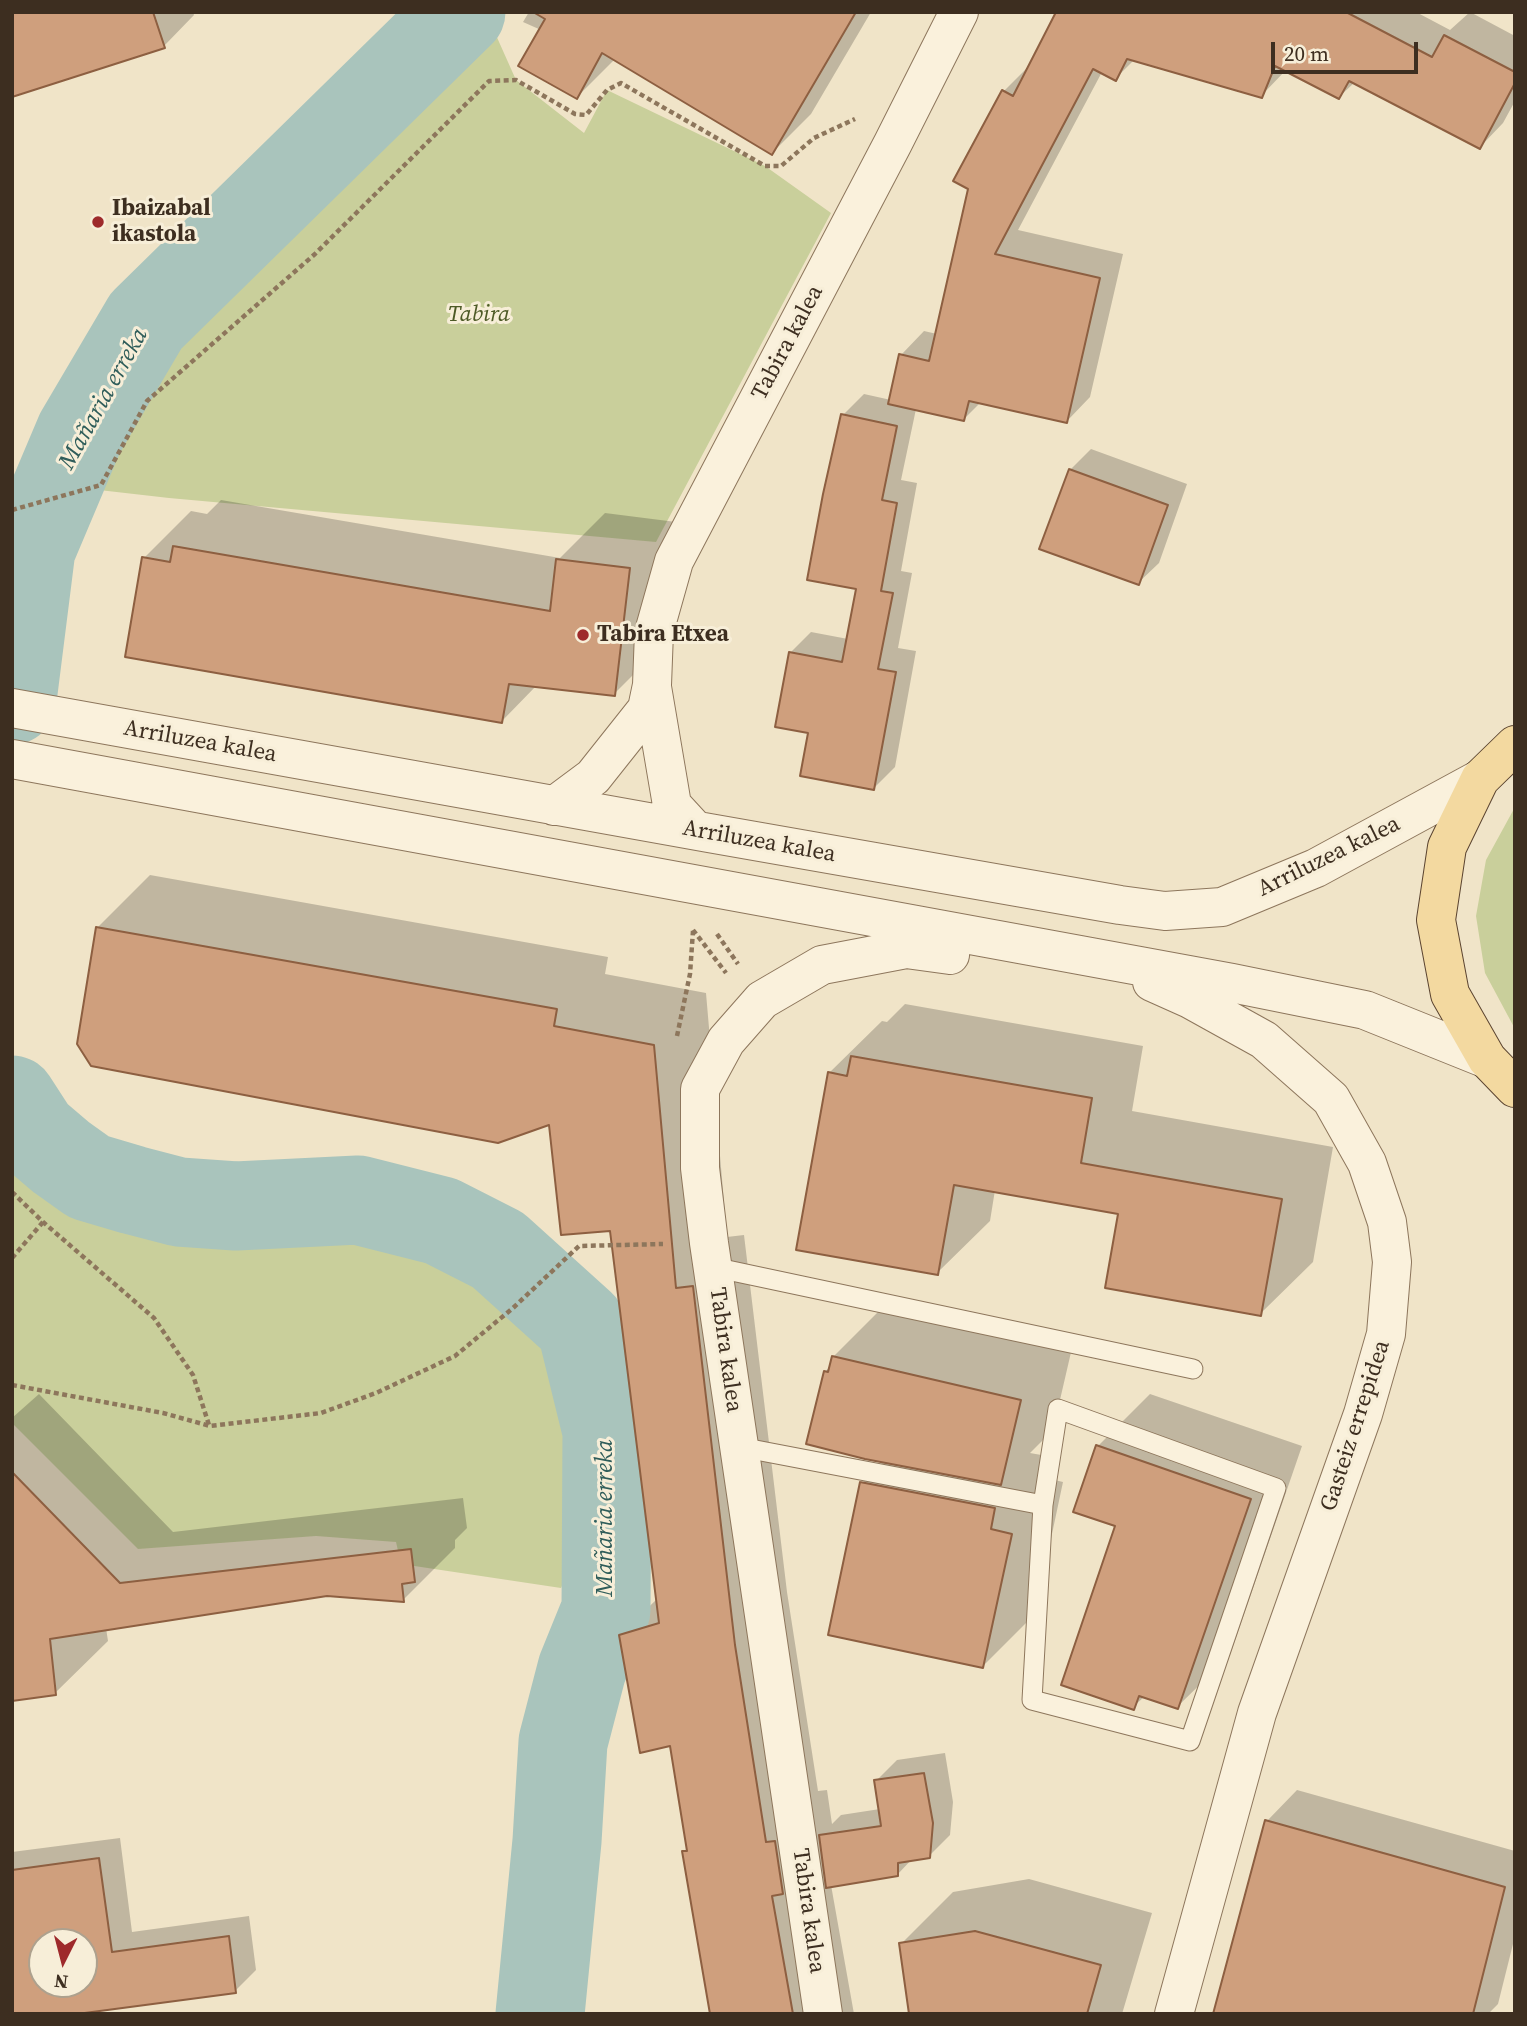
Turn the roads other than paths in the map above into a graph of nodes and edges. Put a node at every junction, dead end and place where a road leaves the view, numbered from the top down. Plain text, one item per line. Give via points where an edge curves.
1 (959, 12) edge
2 (652, 685) junction
3 (12, 708) edge
4 (1515, 745) edge
5 (12, 759) edge
6 (1480, 779) junction
7 (554, 806) junction
8 (695, 830) junction
9 (1049, 951) junction
10 (1102, 960) junction
11 (1487, 1059) junction
12 (1515, 1087) edge
13 (711, 1255) junction
14 (1193, 1369) dead end
15 (740, 1447) junction
16 (1043, 1505) junction
17 (823, 2014) edge
18 (1174, 2014) edge

1 - 2 street, Tabira kalea via 674,561 654,632
2 - 7 street via 647,709 631,731 593,777
2 - 8 street via 672,805
3 - 7 street, Arriluzea kalea
4 - 6 main road
5 - 9 street
6 - 8 street, Arriluzea kalea via 1316,868 1222,907 1176,910 1119,905
6 - 11 main road via 1447,847 1436,920 1450,994
7 - 8 street, Arriluzea kalea
9 - 10 street
9 - 13 street, Tabira kalea via 984,959 906,949 821,965 762,1000 726,1041 700,1089 700,1167
10 - 11 street via 1365,1010
10 - 18 street, Gasteiz errepidea via 1190,999 1264,1040 1331,1099 1367,1163 1387,1222 1392,1262 1386,1334 1363,1414 1257,1713
11 - 12 main road
13 - 14 lane
13 - 15 street, Tabira kalea
15 - 16 lane
15 - 17 street, Tabira kalea
16 - 16 lane via 1032,1700 1190,1741 1276,1488 1058,1409

